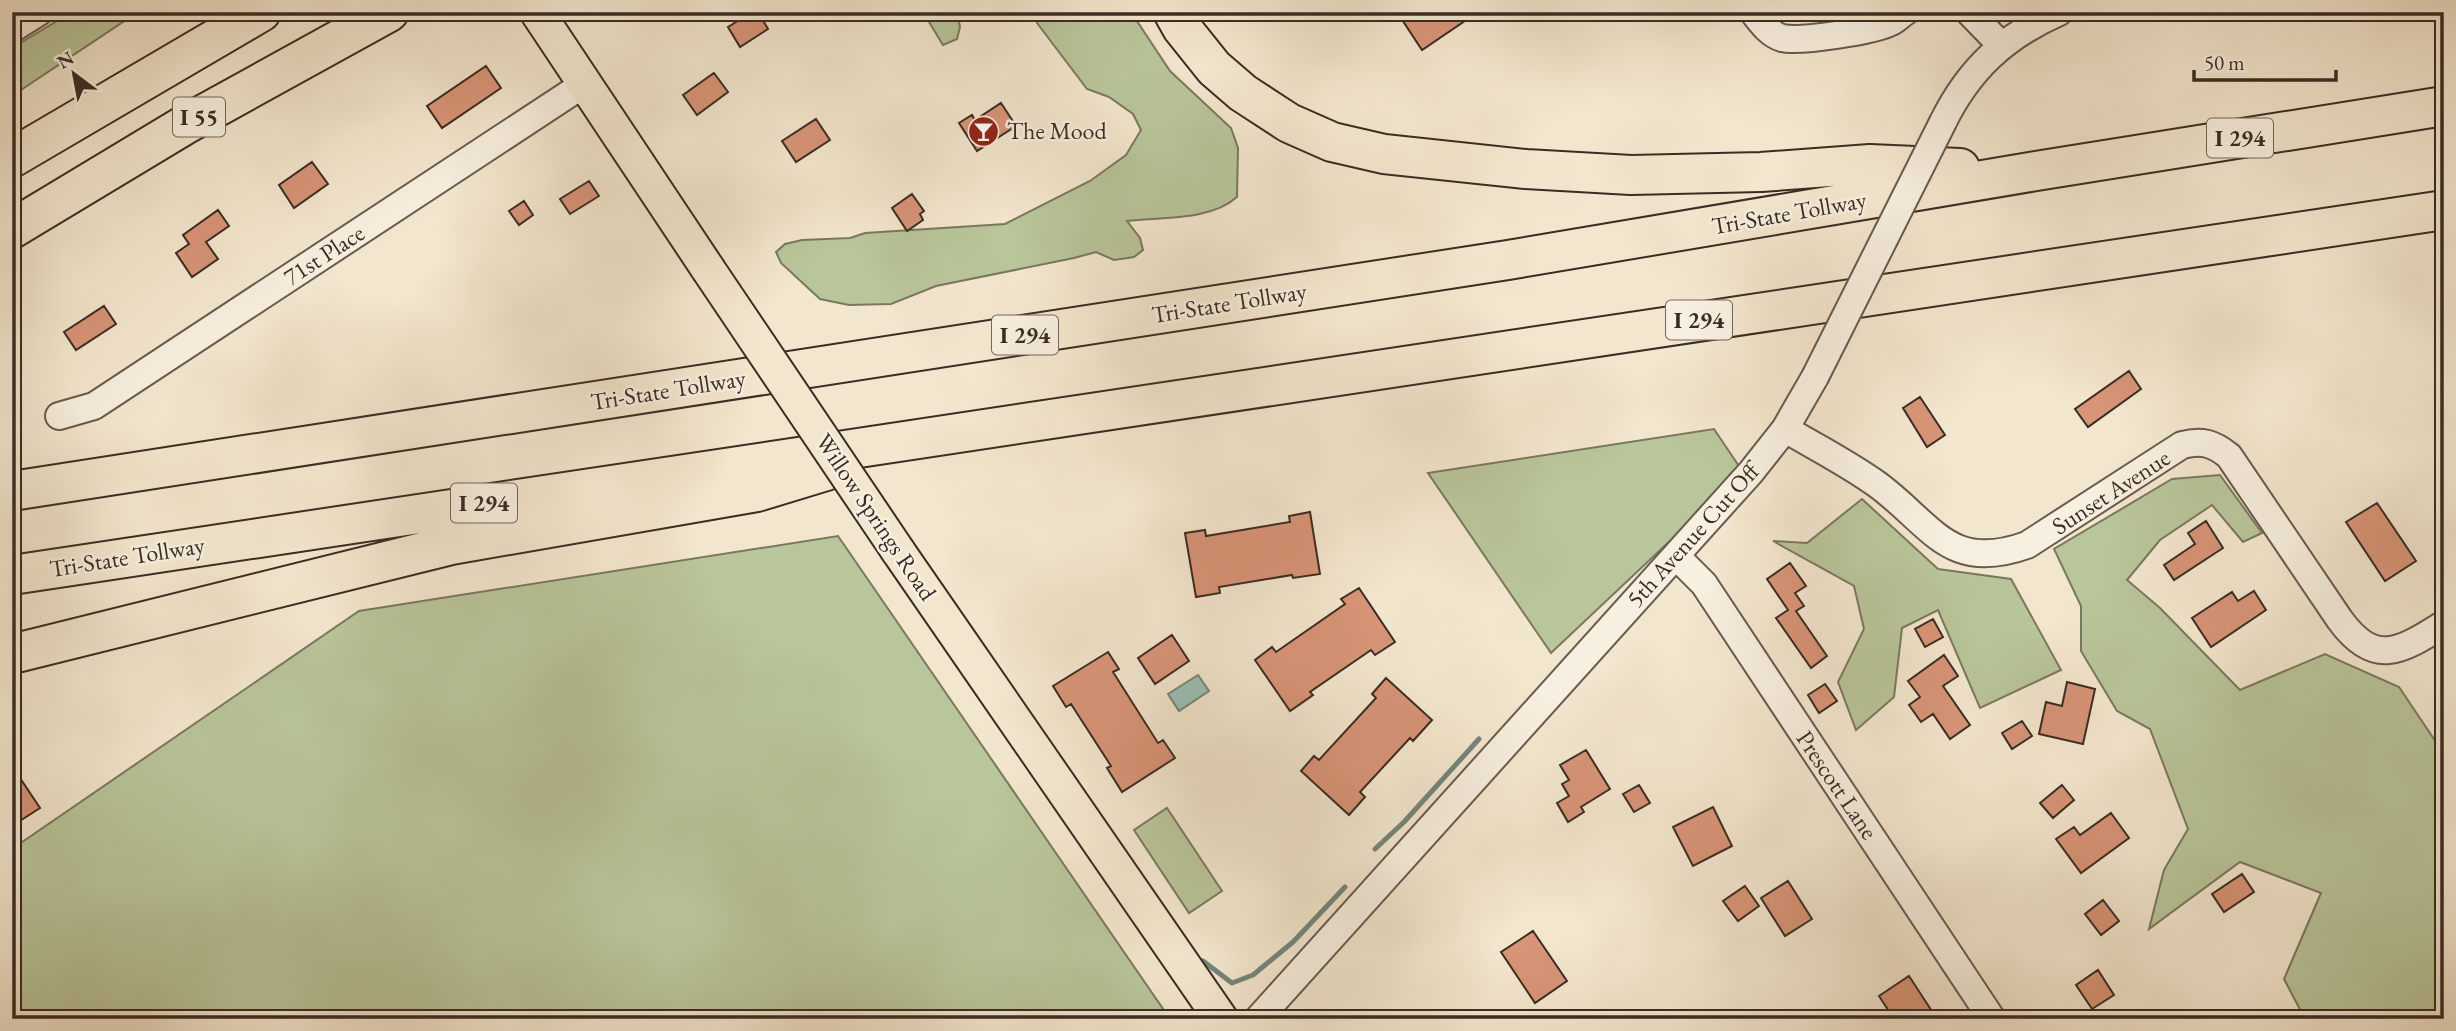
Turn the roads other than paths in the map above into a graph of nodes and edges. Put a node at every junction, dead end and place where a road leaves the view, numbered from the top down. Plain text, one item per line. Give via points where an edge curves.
1 (39, 12) edge
2 (261, 12) edge
3 (390, 12) edge
4 (537, 12) edge
5 (1173, 12) edge
6 (1753, 12) edge
7 (1905, 12) edge
8 (1969, 12) edge
9 (2059, 12) edge
10 (12, 29) edge
11 (2001, 45) junction
12 (584, 84) junction
13 (2444, 106) edge
14 (12, 158) edge
15 (2036, 171) junction
16 (2444, 210) edge
17 (12, 229) edge
18 (59, 416) dead end
19 (1785, 429) junction
20 (955, 432) junction
21 (12, 491) edge
22 (1676, 556) junction
23 (12, 575) edge
24 (2444, 624) edge
25 (12, 654) edge
26 (1221, 1019) edge
27 (1258, 1019) edge
28 (1992, 1019) edge

1 - 10 street
2 - 14 highway, I 55
3 - 17 highway, I 55 via 188,123
4 - 12 main road, Willow Springs Road
5 - 15 highway via 1214,68 1243,93 1289,123 1321,137 1384,153 1631,175 1761,172 1870,163
6 - 7 street via 1780,37 1797,39 1869,30
8 - 11 street
9 - 11 street, 5th Avenue Cut Off
11 - 19 street, 5th Avenue Cut Off, bridge via 1955,98
12 - 18 street, 71st Place via 94,406
12 - 26 main road, Willow Springs Road, bridge
13 - 15 highway, Tri-State Tollway / I 294
15 - 21 highway, Tri-State Tollway / I 294 via 1508,261
16 - 20 highway, Tri-State Tollway / I 294
19 - 22 street, 5th Avenue Cut Off
19 - 24 street, Sunset Avenue via 1875,483 1946,544 1984,554 2006,553 2027,545 2182,445 2212,444 2229,456 2351,635 2362,644 2389,651
20 - 23 highway, Tri-State Tollway / I 294
20 - 25 highway via 758,492 452,545
22 - 27 street, 5th Avenue Cut Off
22 - 28 street, Prescott Lane via 1704,584

